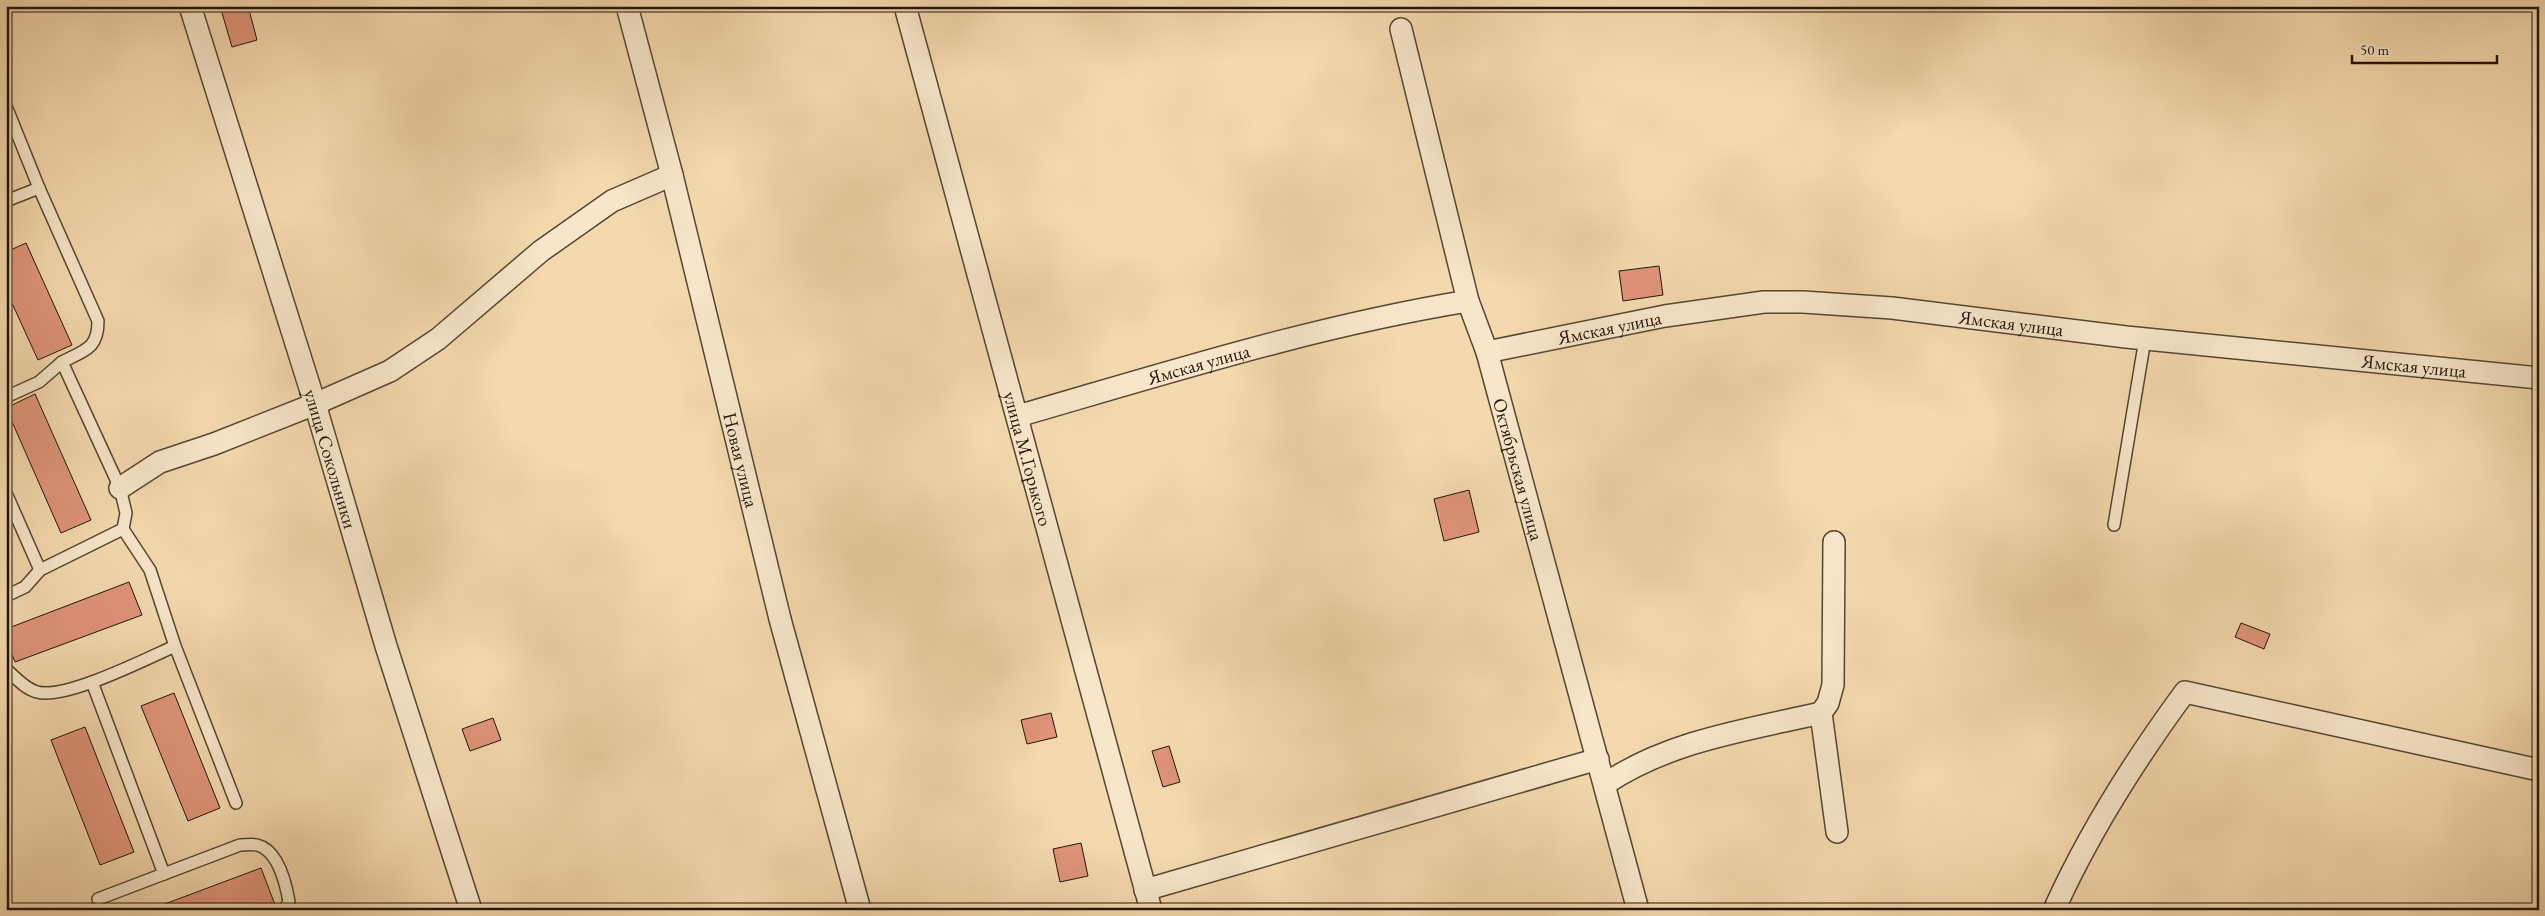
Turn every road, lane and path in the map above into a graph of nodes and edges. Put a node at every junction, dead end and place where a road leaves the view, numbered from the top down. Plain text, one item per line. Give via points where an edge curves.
1 (190, 6) edge
2 (627, 6) edge
3 (905, 6) edge
4 (1400, 28) dead end
5 (6, 106) edge
6 (672, 175) junction
7 (39, 188) junction
8 (6, 201) edge
9 (1468, 301) junction
10 (2145, 339) junction
11 (1487, 352) junction
12 (62, 362) junction
13 (2539, 378) edge
14 (6, 397) edge
15 (316, 404) junction
16 (1018, 416) junction
17 (120, 488) junction
18 (6, 493) edge
19 (2114, 525) dead end
20 (123, 528) junction
21 (1834, 542) dead end
22 (40, 570) junction
23 (6, 596) edge
24 (175, 646) junction
25 (6, 668) edge
26 (92, 682) junction
27 (1820, 713) junction
28 (1598, 759) junction
29 (2539, 770) edge
30 (1604, 784) junction
31 (236, 803) dead end
32 (1837, 832) dead end
33 (164, 874) junction
34 (98, 899) dead end
35 (1148, 900) edge
36 (284, 910) edge
37 (471, 910) edge
38 (860, 910) edge
39 (1638, 910) edge
40 (2054, 910) edge

1 - 15 street, улица Сокольники
2 - 6 street, Новая улица
3 - 16 street, улица М.Горького
4 - 9 street, Октябрьская улица
5 - 7 lane
6 - 15 street via 612,201 541,251 438,339 390,371
6 - 38 street, Новая улица via 780,619
7 - 8 lane
7 - 12 lane via 98,321 98,336 92,347
9 - 11 street, Октябрьская улица
9 - 16 street, Ямская улица via 1399,312 1291,337
10 - 11 street, Ямская улица via 1892,308 1764,302 1665,316
10 - 13 street, Ямская улица
10 - 19 lane
11 - 28 street, Октябрьская улица
12 - 14 lane via 39,382
12 - 17 lane
15 - 17 street via 160,462
15 - 37 street, улица Сокольники via 386,646
16 - 35 street, улица М.Горького
17 - 20 lane via 126,513
18 - 22 lane
20 - 22 lane
20 - 24 lane via 150,570
21 - 27 street via 1833,685 1828,703
22 - 23 lane via 25,586
24 - 26 lane
24 - 31 lane
25 - 26 lane via 36,692 53,694
26 - 33 lane
27 - 30 street via 1668,750 1631,766
27 - 32 street
28 - 30 street, Октябрьская улица
28 - 35 street
29 - 40 street via 2185,692 2136,760
30 - 39 street, Октябрьская улица
33 - 34 lane
33 - 36 lane via 240,845 257,845 268,851 277,864 289,902

